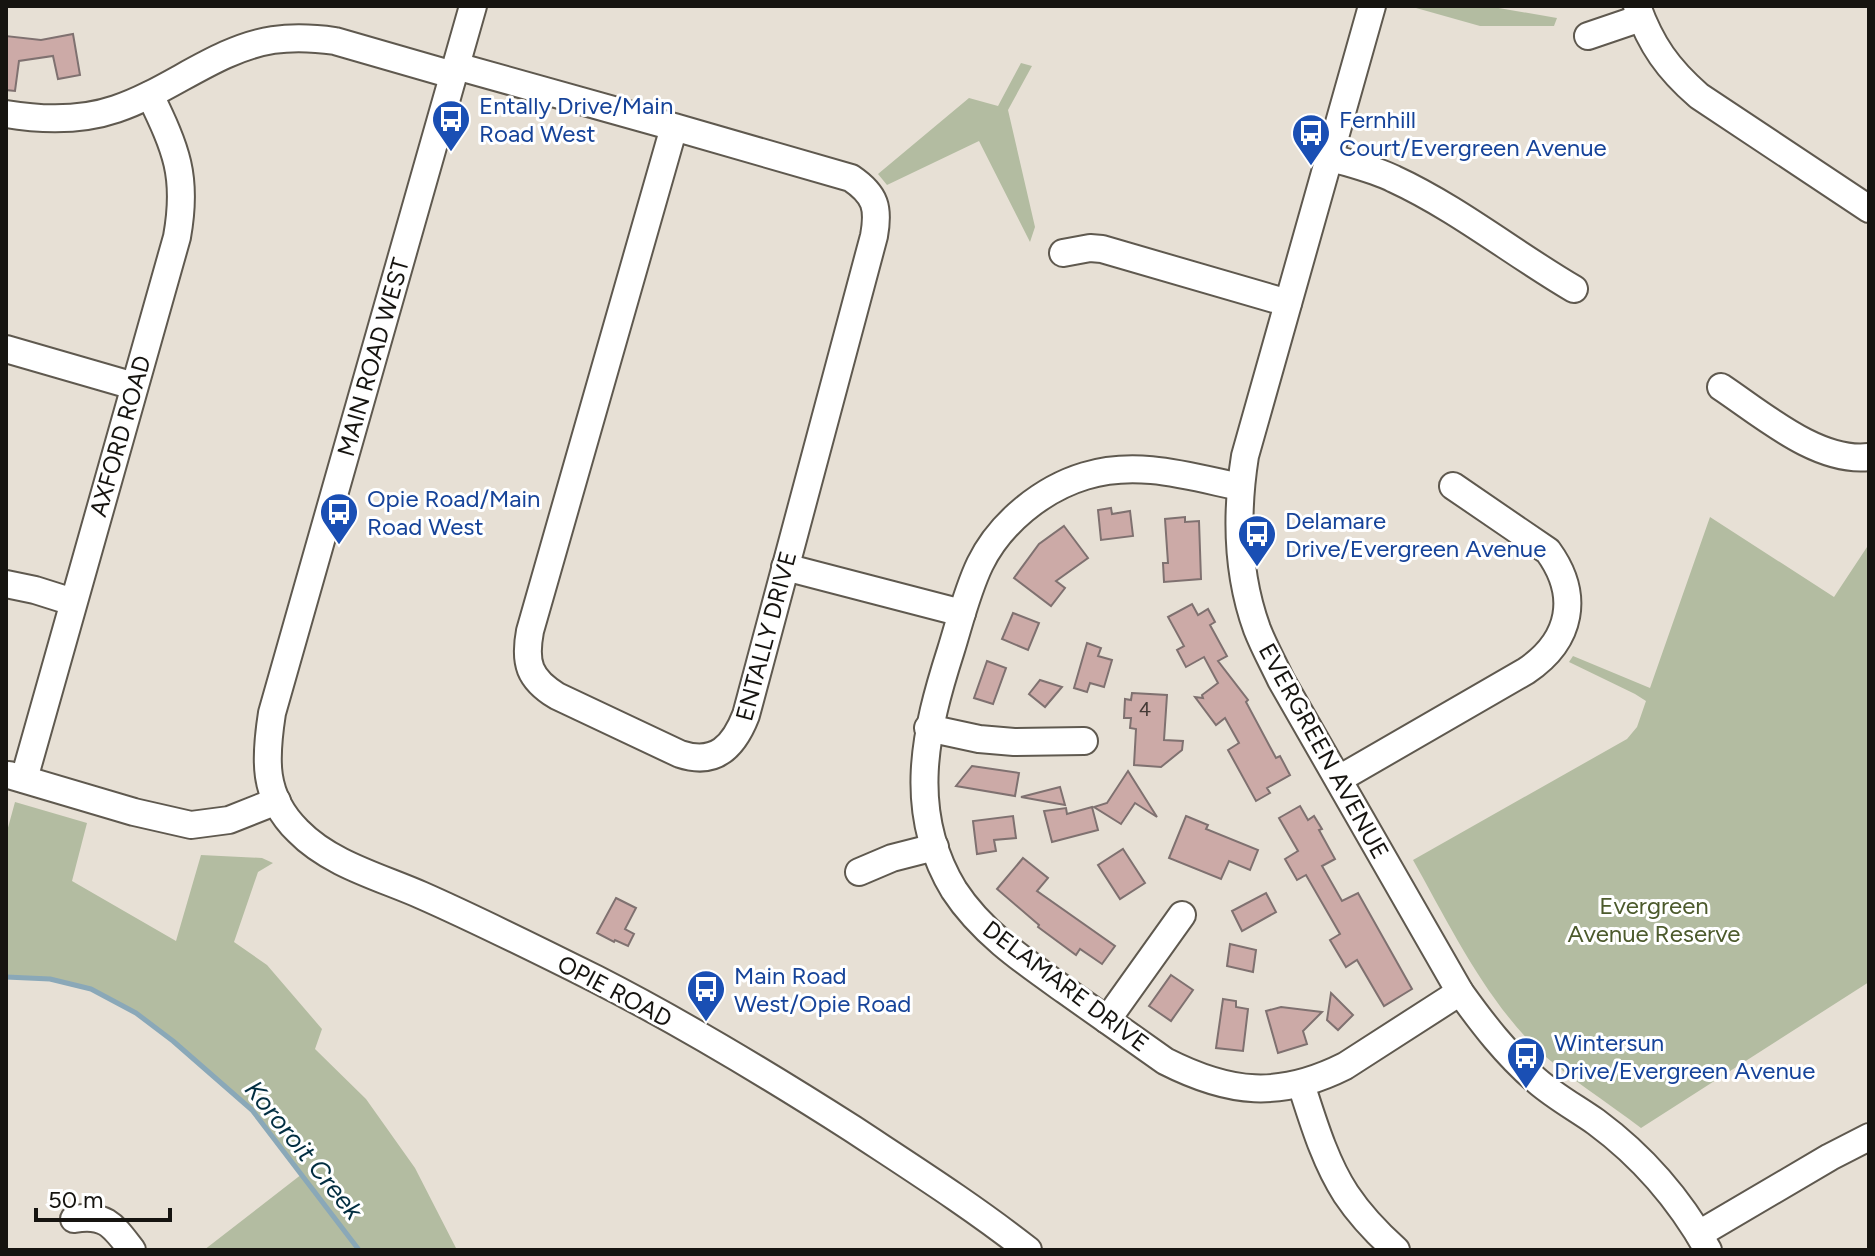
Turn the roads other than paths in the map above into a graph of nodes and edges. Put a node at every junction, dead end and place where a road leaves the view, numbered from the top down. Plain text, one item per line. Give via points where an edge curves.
1 (473, 6) edge
2 (1372, 6) edge
3 (1639, 12) edge
4 (1588, 36) dead end
5 (455, 71) junction
6 (150, 95) junction
7 (6, 114) edge
8 (674, 127) junction
9 (1329, 157) junction
10 (1869, 209) edge
11 (1063, 253) dead end
12 (1574, 289) dead end
13 (1288, 303) junction
14 (6, 349) edge
15 (134, 386) junction
16 (1721, 387) dead end
17 (1869, 457) edge
18 (1453, 486) dead end
19 (1240, 487) junction
20 (785, 567) junction
21 (6, 584) edge
22 (73, 602) junction
23 (962, 613) junction
24 (928, 728) junction
25 (1084, 741) dead end
26 (15, 776) edge
27 (1339, 779) junction
28 (277, 801) junction
29 (935, 847) junction
30 (859, 872) dead end
31 (1182, 915) dead end
32 (1460, 992) junction
33 (1107, 1020) junction
34 (1301, 1084) junction
35 (1869, 1137) edge
36 (74, 1219) dead end
37 (1703, 1242) edge
38 (132, 1250) edge
39 (1028, 1250) edge
40 (1396, 1250) edge

1 - 5 street, MAIN ROAD WEST
2 - 9 street, EVERGREEN AVENUE
3 - 4 street
3 - 10 street via 1653,44 1679,79
5 - 6 street, ENTALLY DRIVE via 335,41 292,38 249,46
5 - 8 street, ENTALLY DRIVE
5 - 28 street, MAIN ROAD WEST via 272,713 266,753
6 - 7 street, ENTALLY DRIVE via 87,116
6 - 15 street, AXFORD ROAD via 174,148 181,215
8 - 20 street, ENTALLY DRIVE via 851,178 874,201 874,236
8 - 20 street, ENTALLY DRIVE via 530,631 531,671 557,696 680,754 697,758 720,752 733,741 746,715
9 - 12 street via 1422,193
9 - 13 street, EVERGREEN AVENUE
11 - 13 street via 1102,249
13 - 19 street, EVERGREEN AVENUE
14 - 15 street
15 - 22 street, AXFORD ROAD
16 - 17 street via 1817,449
18 - 27 street via 1548,551 1564,580 1564,626 1549,653 1533,667
19 - 23 street, DELAMARE DRIVE via 1141,469 1116,469 1063,485 1025,509 993,543
19 - 27 street, EVERGREEN AVENUE via 1241,557 1256,627
20 - 23 street
21 - 22 street
22 - 26 street, AXFORD ROAD
23 - 24 street, DELAMARE DRIVE
24 - 25 street via 1014,742
24 - 29 street, DELAMARE DRIVE via 923,785
26 - 28 street via 191,825 229,820
27 - 32 street, EVERGREEN AVENUE
28 - 39 street, OPIE ROAD via 298,832 325,852 649,1008 815,1105
29 - 30 street
29 - 33 street, DELAMARE DRIVE via 973,915 999,941
31 - 33 street
32 - 34 street, DELAMARE DRIVE via 1345,1066
32 - 37 street, EVERGREEN AVENUE via 1511,1057 1655,1175
33 - 34 street, DELAMARE DRIVE via 1165,1061 1220,1084
34 - 40 street via 1344,1191
35 - 37 street
36 - 38 street via 102,1220

